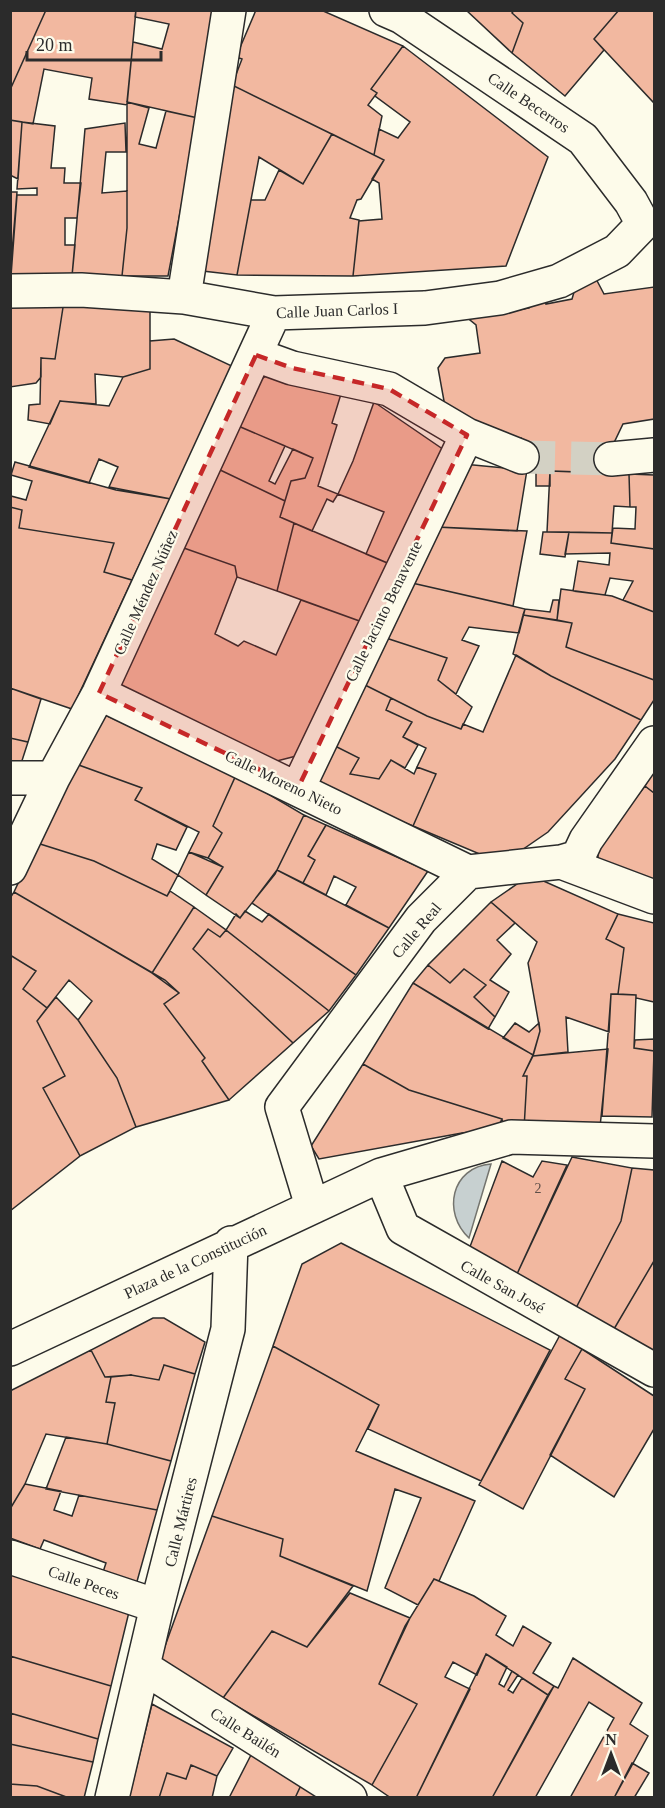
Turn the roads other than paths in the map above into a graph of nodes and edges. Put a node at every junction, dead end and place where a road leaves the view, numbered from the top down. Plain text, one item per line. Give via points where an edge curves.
1 (230, 10) edge
2 (386, 10) edge
3 (649, 223) edge
4 (10, 291) edge
5 (184, 297) junction
6 (274, 314) junction
7 (256, 355) junction
8 (467, 435) junction
9 (654, 455) edge
10 (522, 457) tunnel mouth
11 (611, 459) tunnel mouth
12 (99, 693) junction
13 (654, 743) edge
14 (10, 778) edge
15 (52, 778) junction
16 (298, 788) junction
17 (561, 862) junction
18 (10, 868) edge
19 (468, 873) junction
20 (654, 897) edge
21 (654, 1141) edge
22 (381, 1175) junction
23 (312, 1206) junction
24 (231, 1244) junction
25 (10, 1349) edge
26 (654, 1370) edge
27 (10, 1557) edge
28 (157, 1606) junction
29 (143, 1667) junction
30 (112, 1797) edge
31 (350, 1797) edge

1 - 5 street
2 - 3 street, Calle Becerros via 583,139
3 - 6 street, Calle Juan Carlos I via 617,251 559,281 500,298 426,308
4 - 5 street, Calle Juan Carlos I via 81,290
5 - 6 street, Calle Juan Carlos I
6 - 7 street, Calle Méndez Núñez
7 - 8 street via 292,368 389,389
7 - 12 street, Calle Méndez Núñez
8 - 10 street
8 - 16 street, Calle Jacinto Benavente
9 - 11 street
12 - 15 street, Calle Méndez Núñez
12 - 16 street, Calle Moreno Nieto
13 - 17 street via 578,857
14 - 15 street
15 - 18 street, Calle Méndez Núñez
16 - 19 street, Calle Moreno Nieto
17 - 19 street
17 - 20 street
19 - 23 street, Calle Real via 421,919 282,1107
21 - 22 street, Plaza de la Constitución via 511,1137
22 - 23 street, Plaza de la Constitución
22 - 26 street, Calle San José via 403,1228
23 - 24 street, Plaza de la Constitución
24 - 25 street, Plaza de la Constitución
24 - 28 street, Calle Mártires via 228,1329
27 - 28 street, Calle Peces
28 - 29 street, Calle Mártires
29 - 30 street, Calle Mártires
29 - 31 street, Calle Bailén

